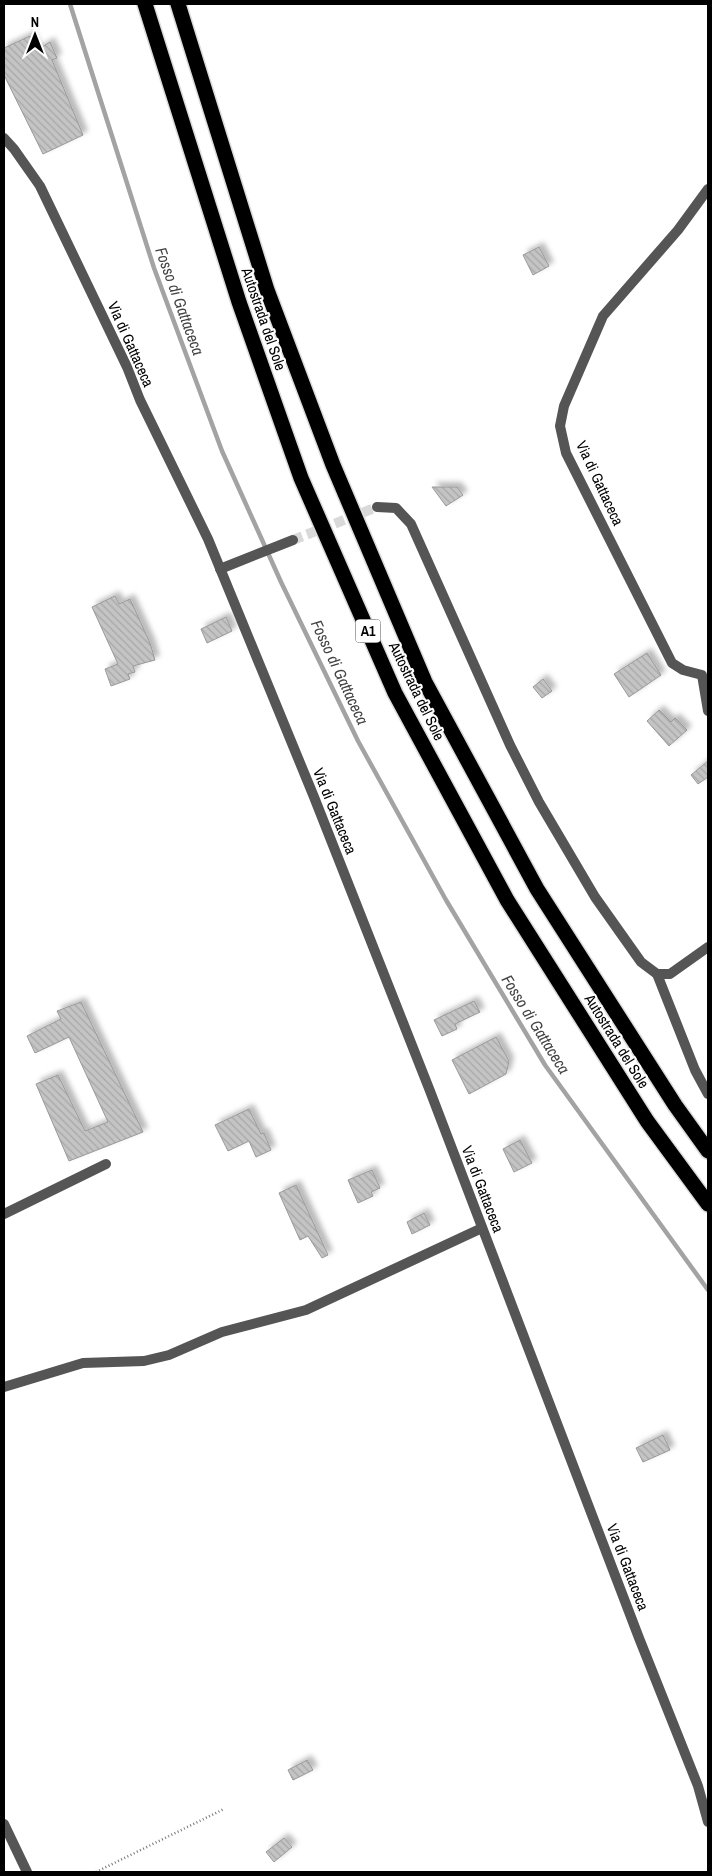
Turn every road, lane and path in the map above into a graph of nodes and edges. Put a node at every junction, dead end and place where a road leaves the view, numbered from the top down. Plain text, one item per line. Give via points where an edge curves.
1 (145, 4) edge
2 (178, 4) edge
3 (4, 138) edge
4 (708, 190) edge
5 (377, 507) tunnel mouth
6 (293, 540) tunnel mouth
7 (220, 569) junction
8 (708, 711) edge
9 (708, 947) edge
10 (657, 974) junction
11 (708, 1094) edge
12 (708, 1150) edge
13 (106, 1164) dead end
14 (708, 1204) edge
15 (4, 1214) edge
16 (482, 1228) junction
17 (4, 1387) edge
18 (224, 1809) dead end
19 (708, 1822) edge
20 (4, 1824) edge
21 (27, 1872) edge
22 (96, 1872) edge

1 - 14 highway, Autostrada del Sole / A1 via 239,302 301,478 395,693 507,900 647,1121
2 - 12 highway, Autostrada del Sole / A1 via 267,290 333,464 425,682 537,889 675,1105
3 - 7 street, Via di Gattaceca via 40,186
4 - 8 street, Via di Gattaceca via 678,230 603,316 564,406 560,426 566,453 672,663 702,675
5 - 10 street via 396,508 411,524 510,745 539,802 595,897 642,962
6 - 7 street
7 - 16 street, Via di Gattaceca via 318,806
9 - 10 street via 670,974
10 - 11 street via 691,1062
13 - 15 street
16 - 17 street via 306,1310 222,1332 169,1355 144,1361 83,1363
16 - 19 street, Via di Gattaceca via 698,1786
18 - 22 path
20 - 21 street

